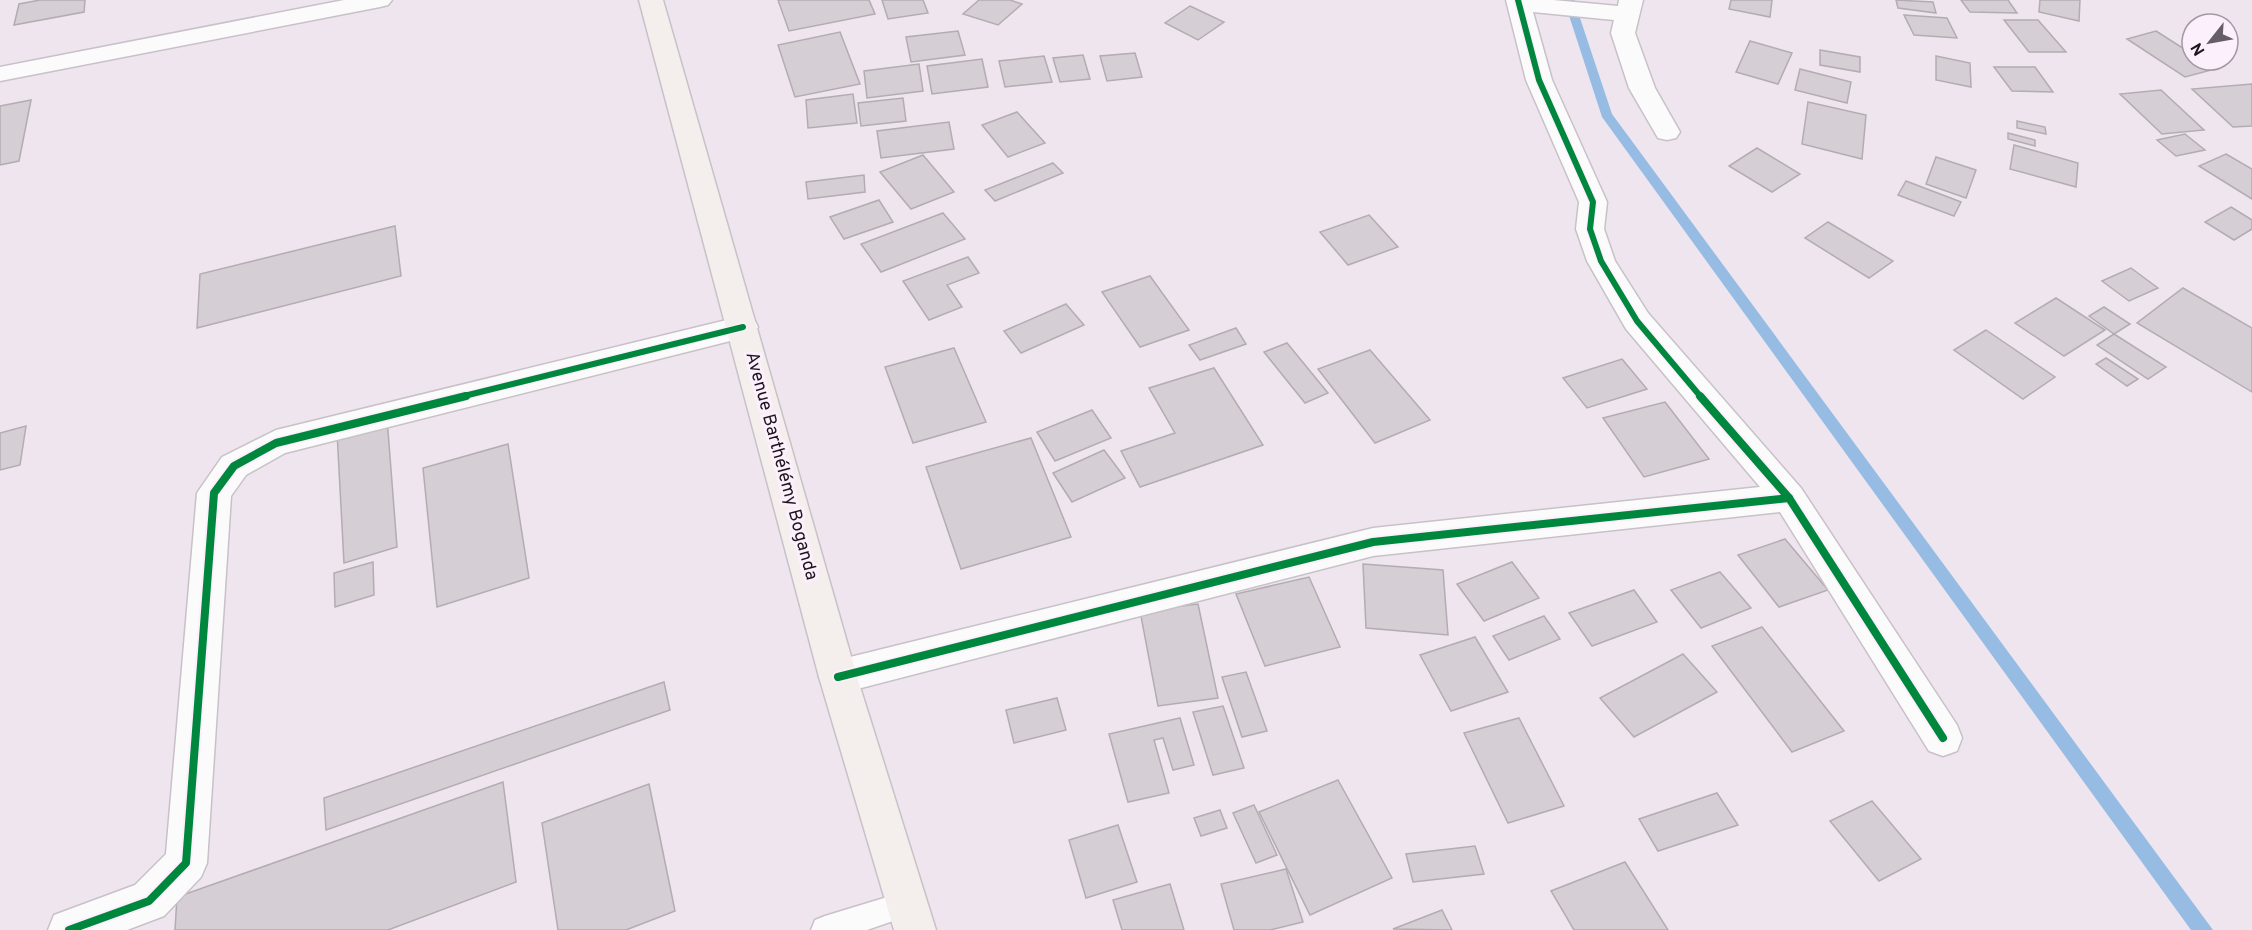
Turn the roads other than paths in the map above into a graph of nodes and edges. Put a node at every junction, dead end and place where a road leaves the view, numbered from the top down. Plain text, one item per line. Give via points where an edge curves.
1 (380, 0) edge
2 (651, 0) edge
3 (1518, 2) edge
4 (1629, 7) edge
5 (0, 74) edge
6 (1667, 132) dead end
7 (743, 327) junction
8 (1790, 498) junction
9 (838, 677) junction
10 (1943, 738) dead end
11 (911, 917) edge
12 (69, 930) edge
13 (825, 930) edge

1 - 5 street
2 - 7 main road, Avenue Barthélémy Boganda
3 - 4 street
3 - 8 street via 1539,80 1593,202 1590,229 1601,261 1637,321
4 - 6 street via 1623,33 1642,88
7 - 9 main road, Avenue Barthélémy Boganda
7 - 12 street via 276,443 234,466 214,493 186,863 149,901
8 - 9 street via 1373,542
8 - 10 street
9 - 11 main road, Avenue Barthélémy Boganda
11 - 13 lane

